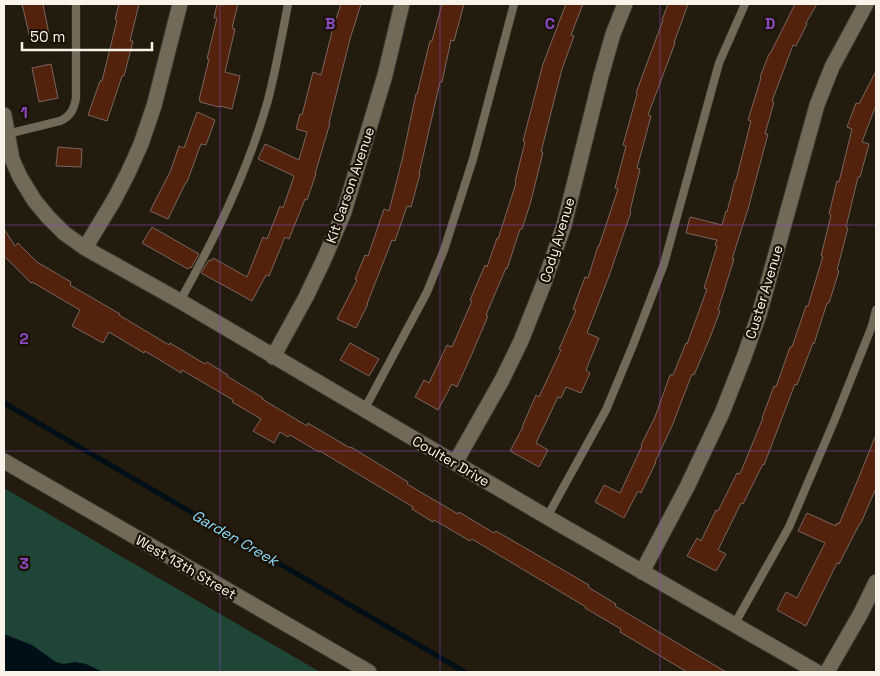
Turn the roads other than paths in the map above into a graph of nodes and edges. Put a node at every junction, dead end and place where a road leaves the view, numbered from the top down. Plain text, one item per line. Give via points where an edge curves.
1 (76, 4) edge
2 (180, 4) edge
3 (288, 4) edge
4 (402, 4) edge
5 (514, 4) edge
6 (625, 4) edge
7 (744, 4) edge
8 (866, 4) edge
9 (4, 115) edge
10 (7, 134) junction
11 (85, 248) junction
12 (180, 302) junction
13 (876, 310) edge
14 (273, 357) junction
15 (364, 410) junction
16 (4, 461) edge
17 (455, 463) junction
18 (547, 517) junction
19 (642, 572) junction
20 (876, 582) edge
21 (734, 625) junction
22 (369, 672) edge
23 (817, 672) edge
24 (826, 672) edge

1 - 10 lane via 76,98 72,113 60,121
2 - 11 street via 154,106 140,144 114,200
3 - 12 lane via 268,100 240,182
4 - 14 street, Kit Carson Avenue via 385,75 344,212 306,297
5 - 15 lane via 473,159 444,250 411,325
6 - 17 street, Cody Avenue via 613,34 564,225 544,283 502,380
7 - 18 lane via 719,63 664,264 633,345 606,410
8 - 19 street, Custer Avenue via 832,67 817,105 759,315 722,413
9 - 10 street, Coulter Drive
10 - 11 street, Coulter Drive via 12,159 34,200 64,233
11 - 12 street, Coulter Drive
12 - 14 street, Coulter Drive
13 - 21 lane via 836,419 790,527
14 - 15 street, Coulter Drive
15 - 17 street, Coulter Drive
16 - 22 street, West 13th Street
17 - 18 street, Coulter Drive
18 - 19 street, Coulter Drive
19 - 21 street, Coulter Drive
20 - 24 street
21 - 23 street, Coulter Drive

